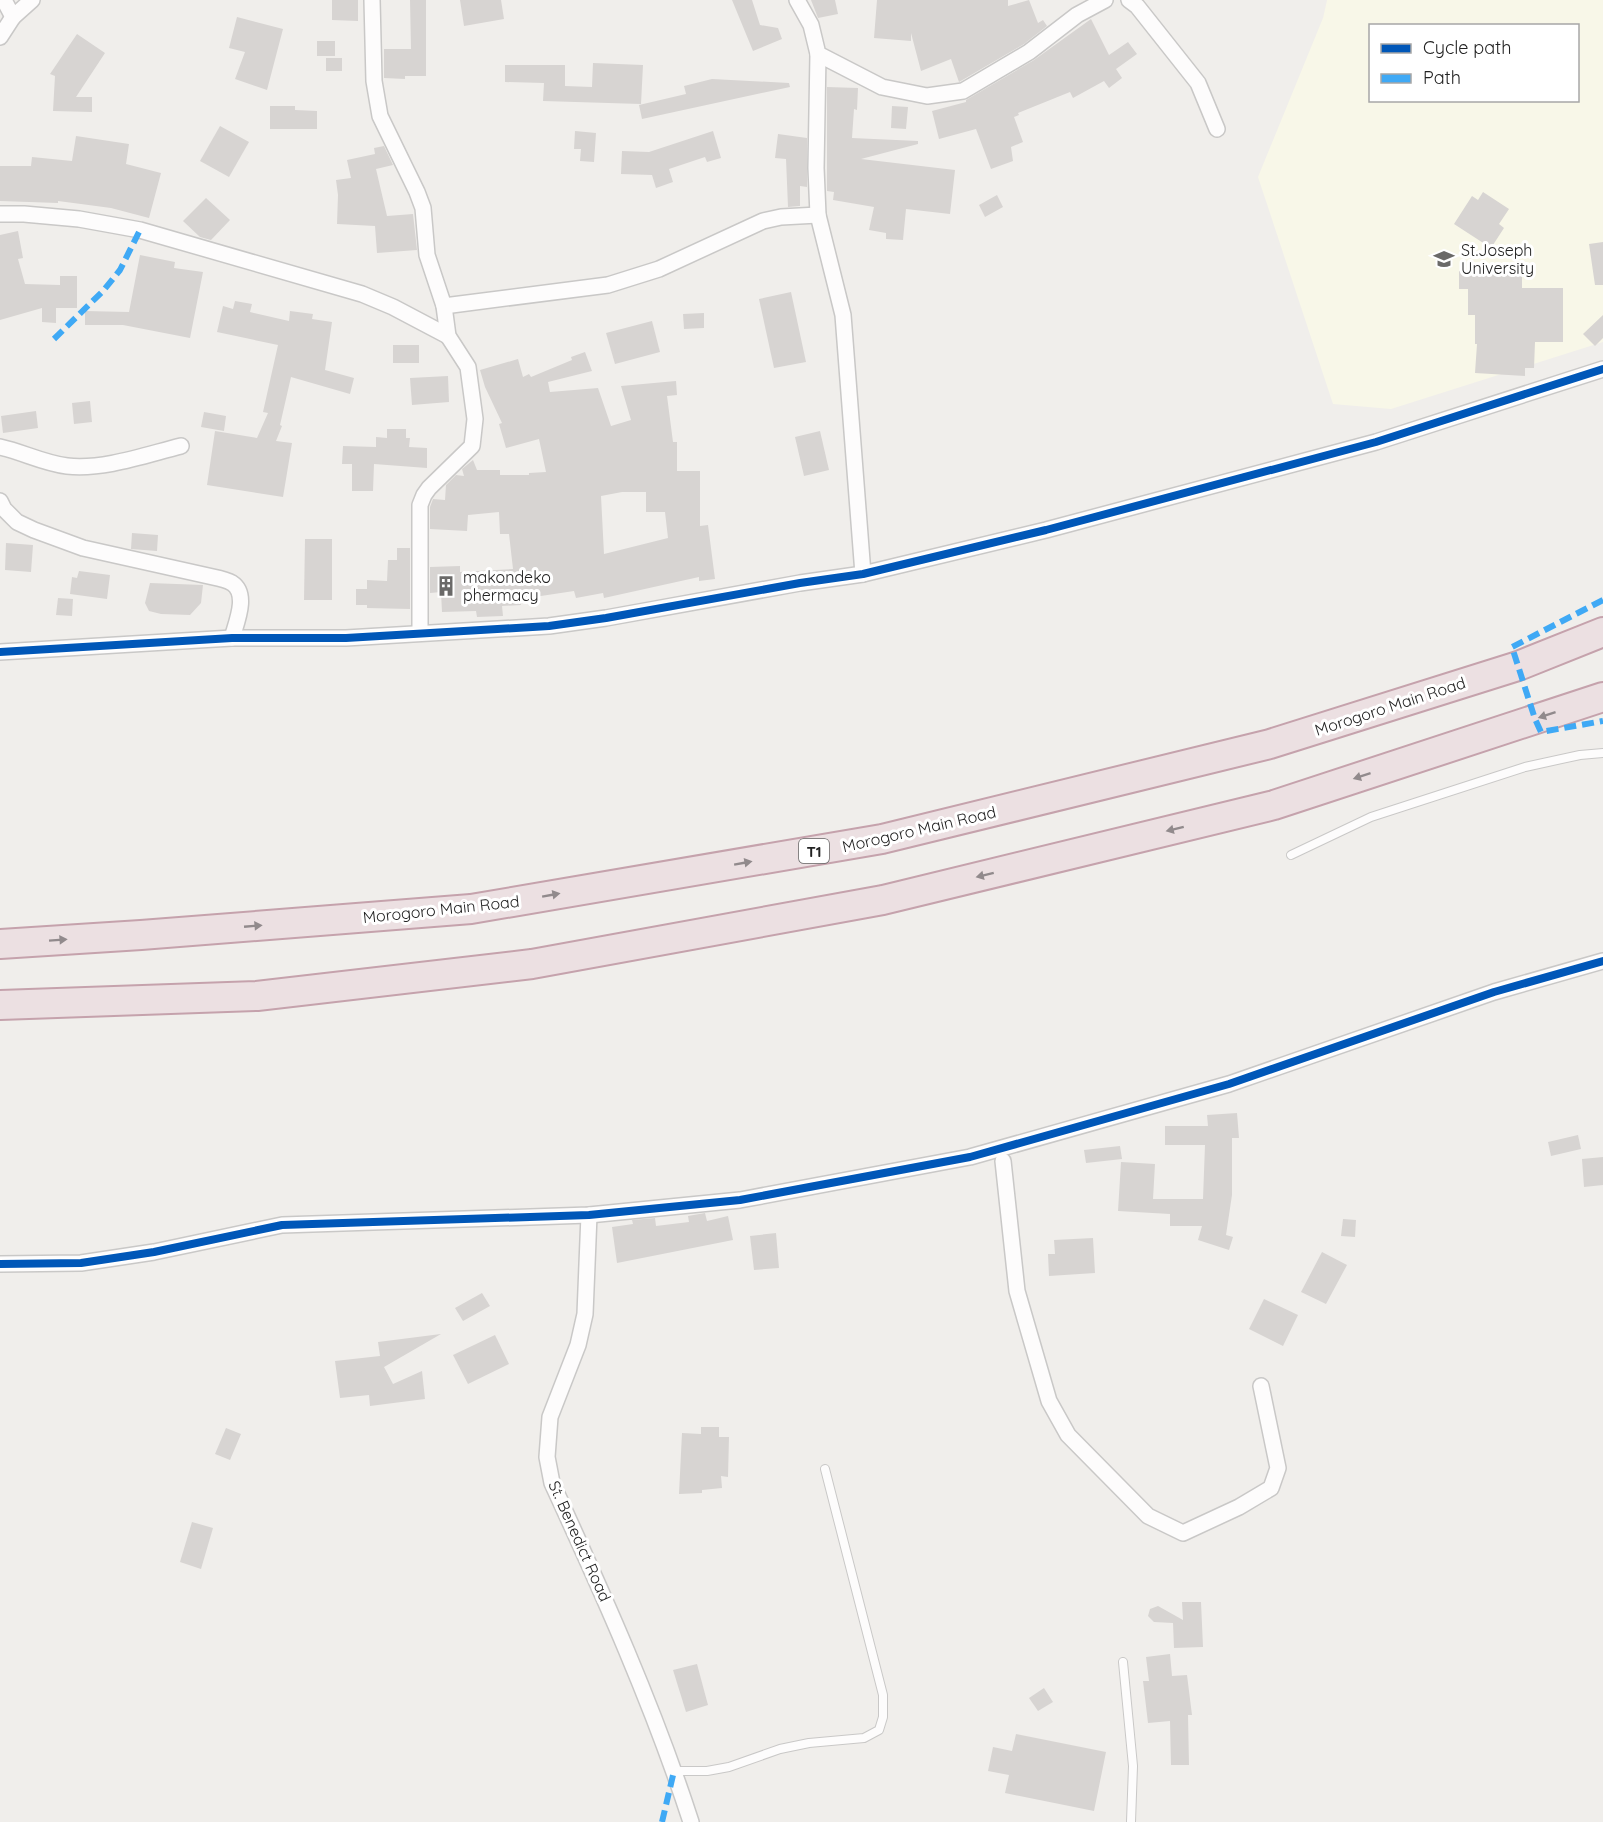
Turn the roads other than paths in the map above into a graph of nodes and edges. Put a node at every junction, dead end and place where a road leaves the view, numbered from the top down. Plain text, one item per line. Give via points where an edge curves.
1 (4, 0) edge
2 (32, 0) edge
3 (372, 0) edge
4 (797, 0) edge
5 (1105, 0) edge
6 (1130, 0) edge
7 (13, 17) junction
8 (0, 37) edge
9 (818, 54) junction
10 (1217, 129) dead end
11 (0, 214) edge
12 (818, 214) junction
13 (444, 306) junction
14 (448, 336) junction
15 (1603, 369) edge
16 (181, 446) dead end
17 (0, 447) edge
18 (0, 501) edge
19 (863, 574) junction
20 (1603, 632) edge
21 (420, 633) junction
22 (232, 638) junction
23 (0, 652) edge
24 (1603, 697) edge
25 (1603, 753) edge
26 (1291, 855) dead end
27 (0, 944) edge
28 (1603, 961) edge
29 (0, 1005) edge
30 (1003, 1161) dead end
31 (589, 1215) junction
32 (0, 1264) edge
33 (1261, 1386) dead end
34 (825, 1469) dead end
35 (1124, 1662) dead end
36 (674, 1771) junction
37 (691, 1822) edge
38 (1131, 1822) edge

1 - 7 street
2 - 7 street
3 - 13 street via 374,81 380,116 423,208 427,255
4 - 9 street via 811,25
5 - 9 street via 963,91 927,96 882,87
6 - 10 street via 1198,83
7 - 8 street
9 - 12 street
11 - 14 street via 79,219 140,230 362,294
12 - 13 street via 762,221 659,269 608,285
12 - 19 street via 843,315
13 - 14 street
14 - 21 street via 468,367 474,438 472,446 424,495 420,505
15 - 19 street via 1376,442
16 - 17 street via 101,465 69,466
18 - 22 street via 17,522 54,538 232,583 240,592 241,605
19 - 21 street via 572,623
27 -> 20 highway, Morogoro Main Road / T1 via 471,909 882,839 1270,744 1518,666
21 - 22 street via 346,638
22 - 23 street
24 -> 29 highway via 1274,805 883,900 508,967 257,996
25 - 26 lane via 1525,767 1371,817
28 - 31 street via 1494,992 1229,1084 970,1157 740,1200
30 - 33 street via 1017,1291 1049,1401 1068,1435 1148,1516 1183,1533 1239,1508 1271,1488 1278,1467
31 - 32 street via 282,1225 81,1263
31 - 36 street, St. Benedict Road via 585,1314 578,1345 550,1417 547,1457 552,1483 622,1638
34 - 36 lane via 884,1695 879,1730 864,1738 780,1749 729,1767
35 - 38 lane via 1133,1766
36 - 37 street, St. Benedict Road

